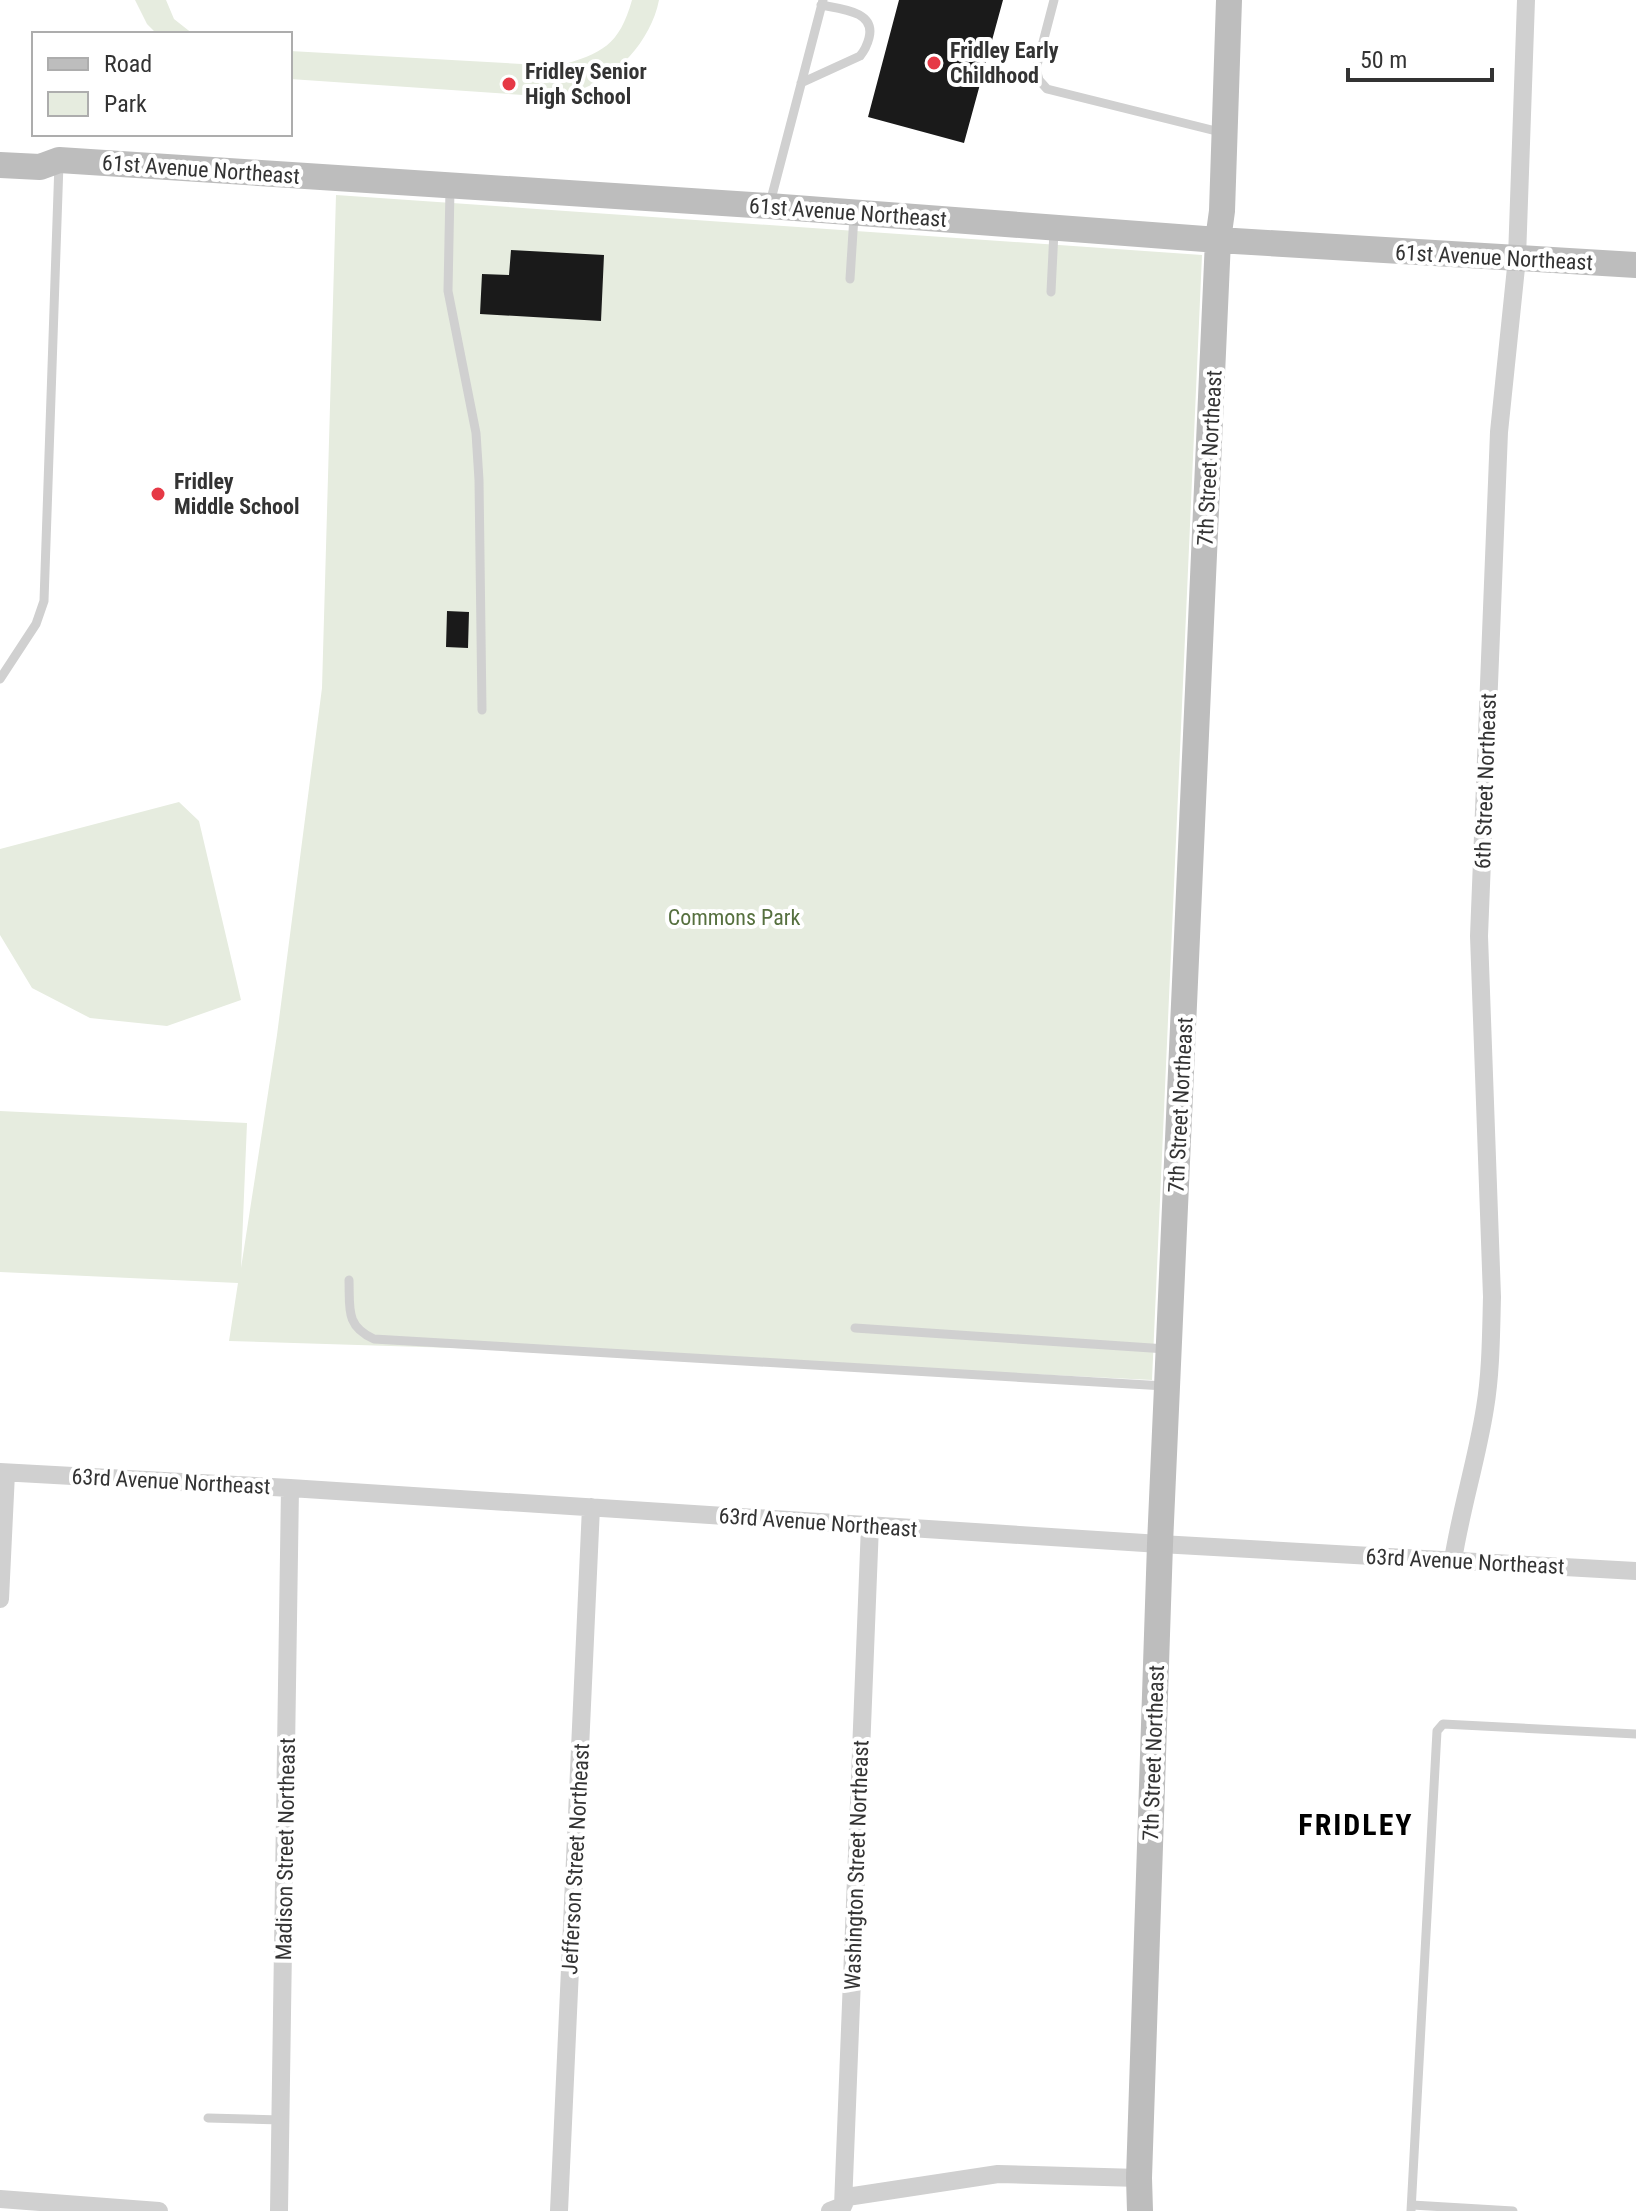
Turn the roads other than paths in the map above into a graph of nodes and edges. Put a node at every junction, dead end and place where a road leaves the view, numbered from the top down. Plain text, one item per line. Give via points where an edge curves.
1 (1054, 0) edge
2 (1229, 0) edge
3 (1526, 0) edge
4 (822, 2) edge
5 (801, 83) junction
6 (1224, 133) junction
7 (0, 147) edge
8 (59, 160) junction
9 (0, 165) edge
10 (450, 186) junction
11 (769, 206) junction
12 (855, 213) junction
13 (1054, 228) junction
14 (1218, 240) junction
15 (1517, 258) junction
16 (1636, 265) edge
17 (850, 279) dead end
18 (1051, 292) dead end
19 (0, 679) edge
20 (482, 710) dead end
21 (349, 1280) dead end
22 (855, 1328) dead end
23 (1170, 1349) junction
24 (1168, 1386) junction
25 (3, 1472) edge
26 (290, 1488) junction
27 (591, 1507) junction
28 (870, 1525) junction
29 (1160, 1544) junction
30 (1453, 1560) junction
31 (1636, 1571) edge
32 (0, 1599) edge
33 (1636, 1734) edge
34 (208, 2118) dead end
35 (281, 2120) junction
36 (1139, 2178) junction
37 (0, 2199) edge
38 (836, 2208) edge
39 (1412, 2208) edge
40 (1471, 2210) edge
41 (159, 2211) edge
42 (279, 2211) edge
43 (559, 2211) edge
44 (1140, 2211) edge
45 (1513, 2211) edge

1 - 6 lane via 1036,69 1047,89
2 - 6 street, 7th Street Northeast
3 - 15 street, 6th Street Northeast
4 - 5 lane
4 - 5 lane via 868,20 869,39 860,56
5 - 11 lane
6 - 14 street, 7th Street Northeast
7 - 8 street, 61st Avenue Northeast via 40,150
8 - 9 street, 61st Avenue Northeast via 40,167
8 - 10 street, 61st Avenue Northeast
8 - 19 lane via 44,601 36,624
10 - 11 street, 61st Avenue Northeast
10 - 20 lane via 448,291 476,433
11 - 12 street, 61st Avenue Northeast
12 - 13 street, 61st Avenue Northeast
12 - 17 lane
13 - 14 street, 61st Avenue Northeast
13 - 18 lane
14 - 15 street, 61st Avenue Northeast
14 - 23 street, 7th Street Northeast
15 - 16 street, 61st Avenue Northeast
15 - 30 street, 6th Street Northeast via 1499,432 1479,936 1490,1351 1486,1406
21 - 24 lane via 353,1324 374,1339
22 - 23 lane
23 - 24 street, 7th Street Northeast
24 - 29 street, 7th Street Northeast
25 - 26 street, 63rd Avenue Northeast
25 - 32 street
26 - 27 street, 63rd Avenue Northeast
26 - 35 street, Madison Street Northeast
27 - 28 street, 63rd Avenue Northeast
27 - 43 street, Jefferson Street Northeast
28 - 29 street, 63rd Avenue Northeast
28 - 38 street, Washington Street Northeast
29 - 30 street, 63rd Avenue Northeast
29 - 36 street, 7th Street Northeast
30 - 31 street, 63rd Avenue Northeast
33 - 39 lane via 1443,1724 1437,1731
34 - 35 lane
35 - 42 street, Madison Street Northeast
36 - 38 street via 998,2174 847,2197
36 - 44 street, 7th Street Northeast
37 - 41 street
39 - 40 lane
40 - 45 lane

